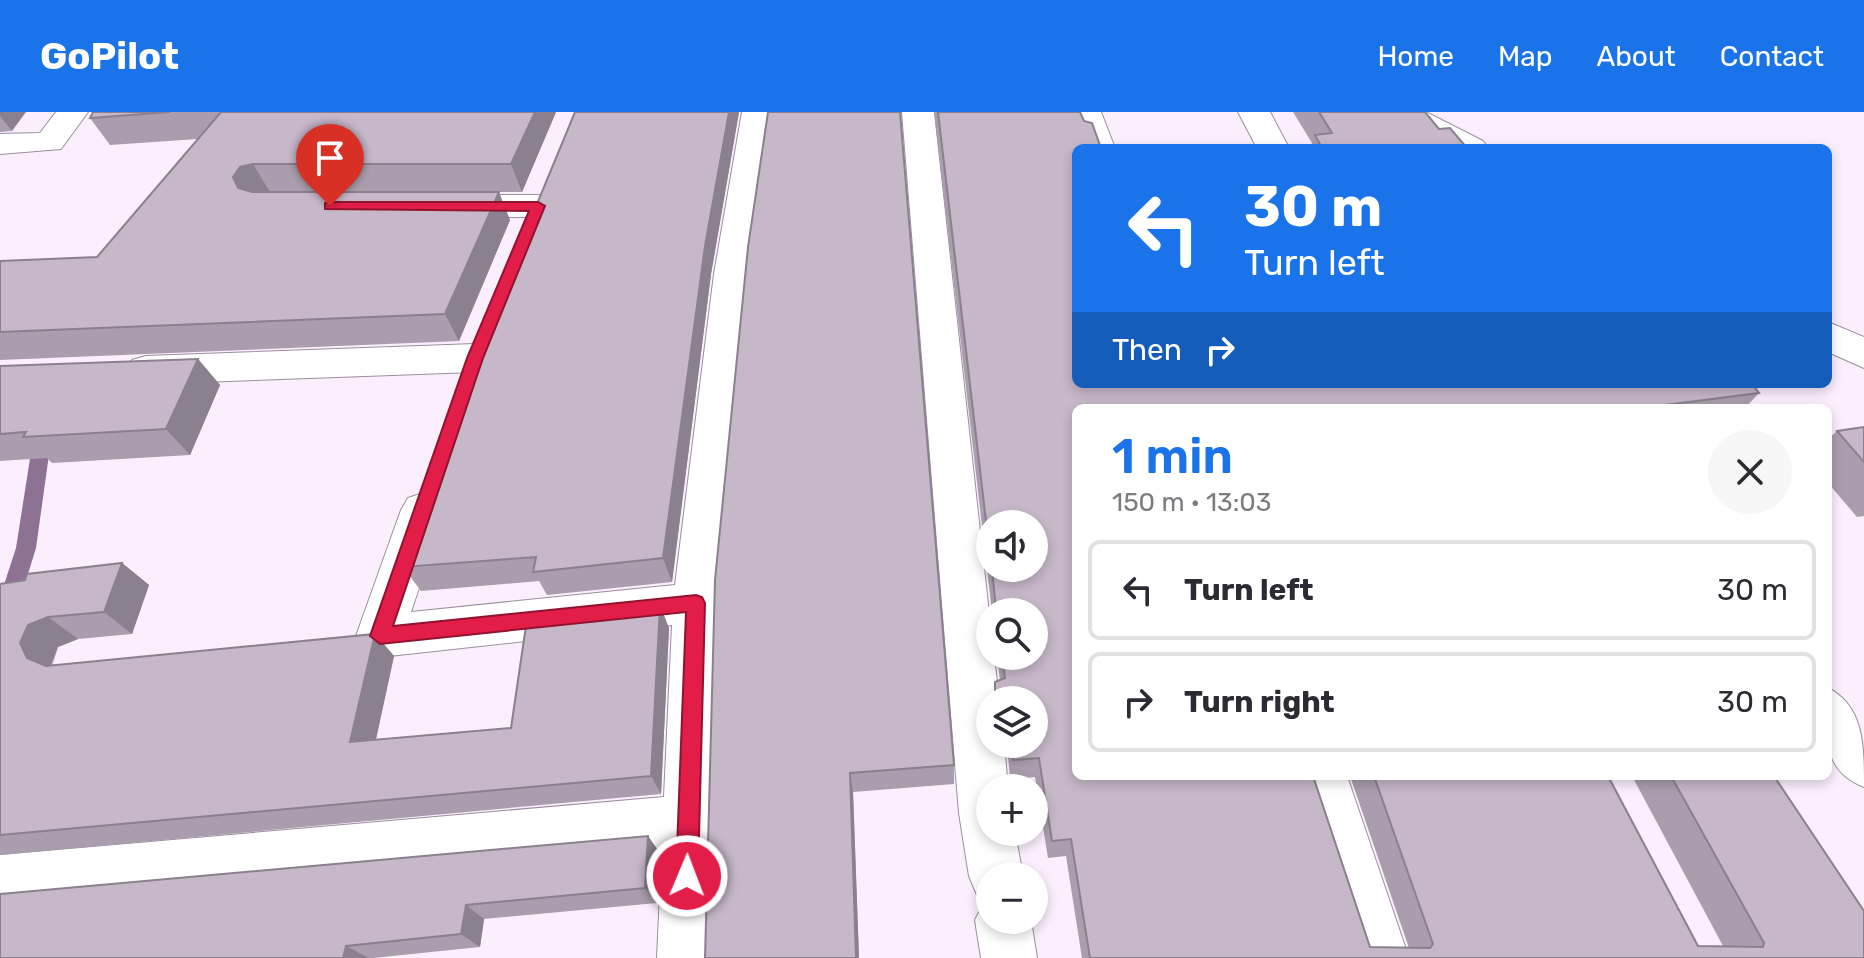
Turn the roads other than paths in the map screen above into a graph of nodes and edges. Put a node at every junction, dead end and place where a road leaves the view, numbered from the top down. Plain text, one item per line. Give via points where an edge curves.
1 (72, 112) edge
2 (758, 112) edge
3 (918, 112) edge
4 (1085, 112) edge
5 (1254, 112) edge
6 (1402, 112) edge
7 (1443, 140) edge
8 (0, 144) edge
9 (1097, 144) edge
10 (1271, 144) edge
11 (554, 166) edge
12 (412, 206) edge
13 (538, 206) junction
14 (521, 248) edge
15 (492, 317) edge
16 (1832, 337) edge
17 (1864, 354) edge
18 (475, 358) junction
19 (113, 372) edge
20 (460, 402) edge
21 (435, 475) edge
22 (696, 603) junction
23 (380, 636) junction
24 (332, 640) edge
25 (1832, 717) edge
26 (1864, 763) edge
27 (1322, 780) edge
28 (688, 821) junction
29 (994, 862) edge
30 (0, 882) edge
31 (1005, 934) edge
32 (685, 958) edge
33 (1009, 958) edge
34 (1381, 958) edge

1 - 8 street via 50,142
2 - 22 street via 732,274
3 - 29 street
4 - 9 street
5 - 10 street
6 - 7 street
11 - 13 street
12 - 13 street
13 - 14 street
15 - 18 street
16 - 17 street
18 - 19 street
18 - 20 street
21 - 23 street
22 - 23 street
22 - 28 street
23 - 24 street
25 - 26 street
27 - 34 street
28 - 30 street
28 - 32 street
31 - 33 street

